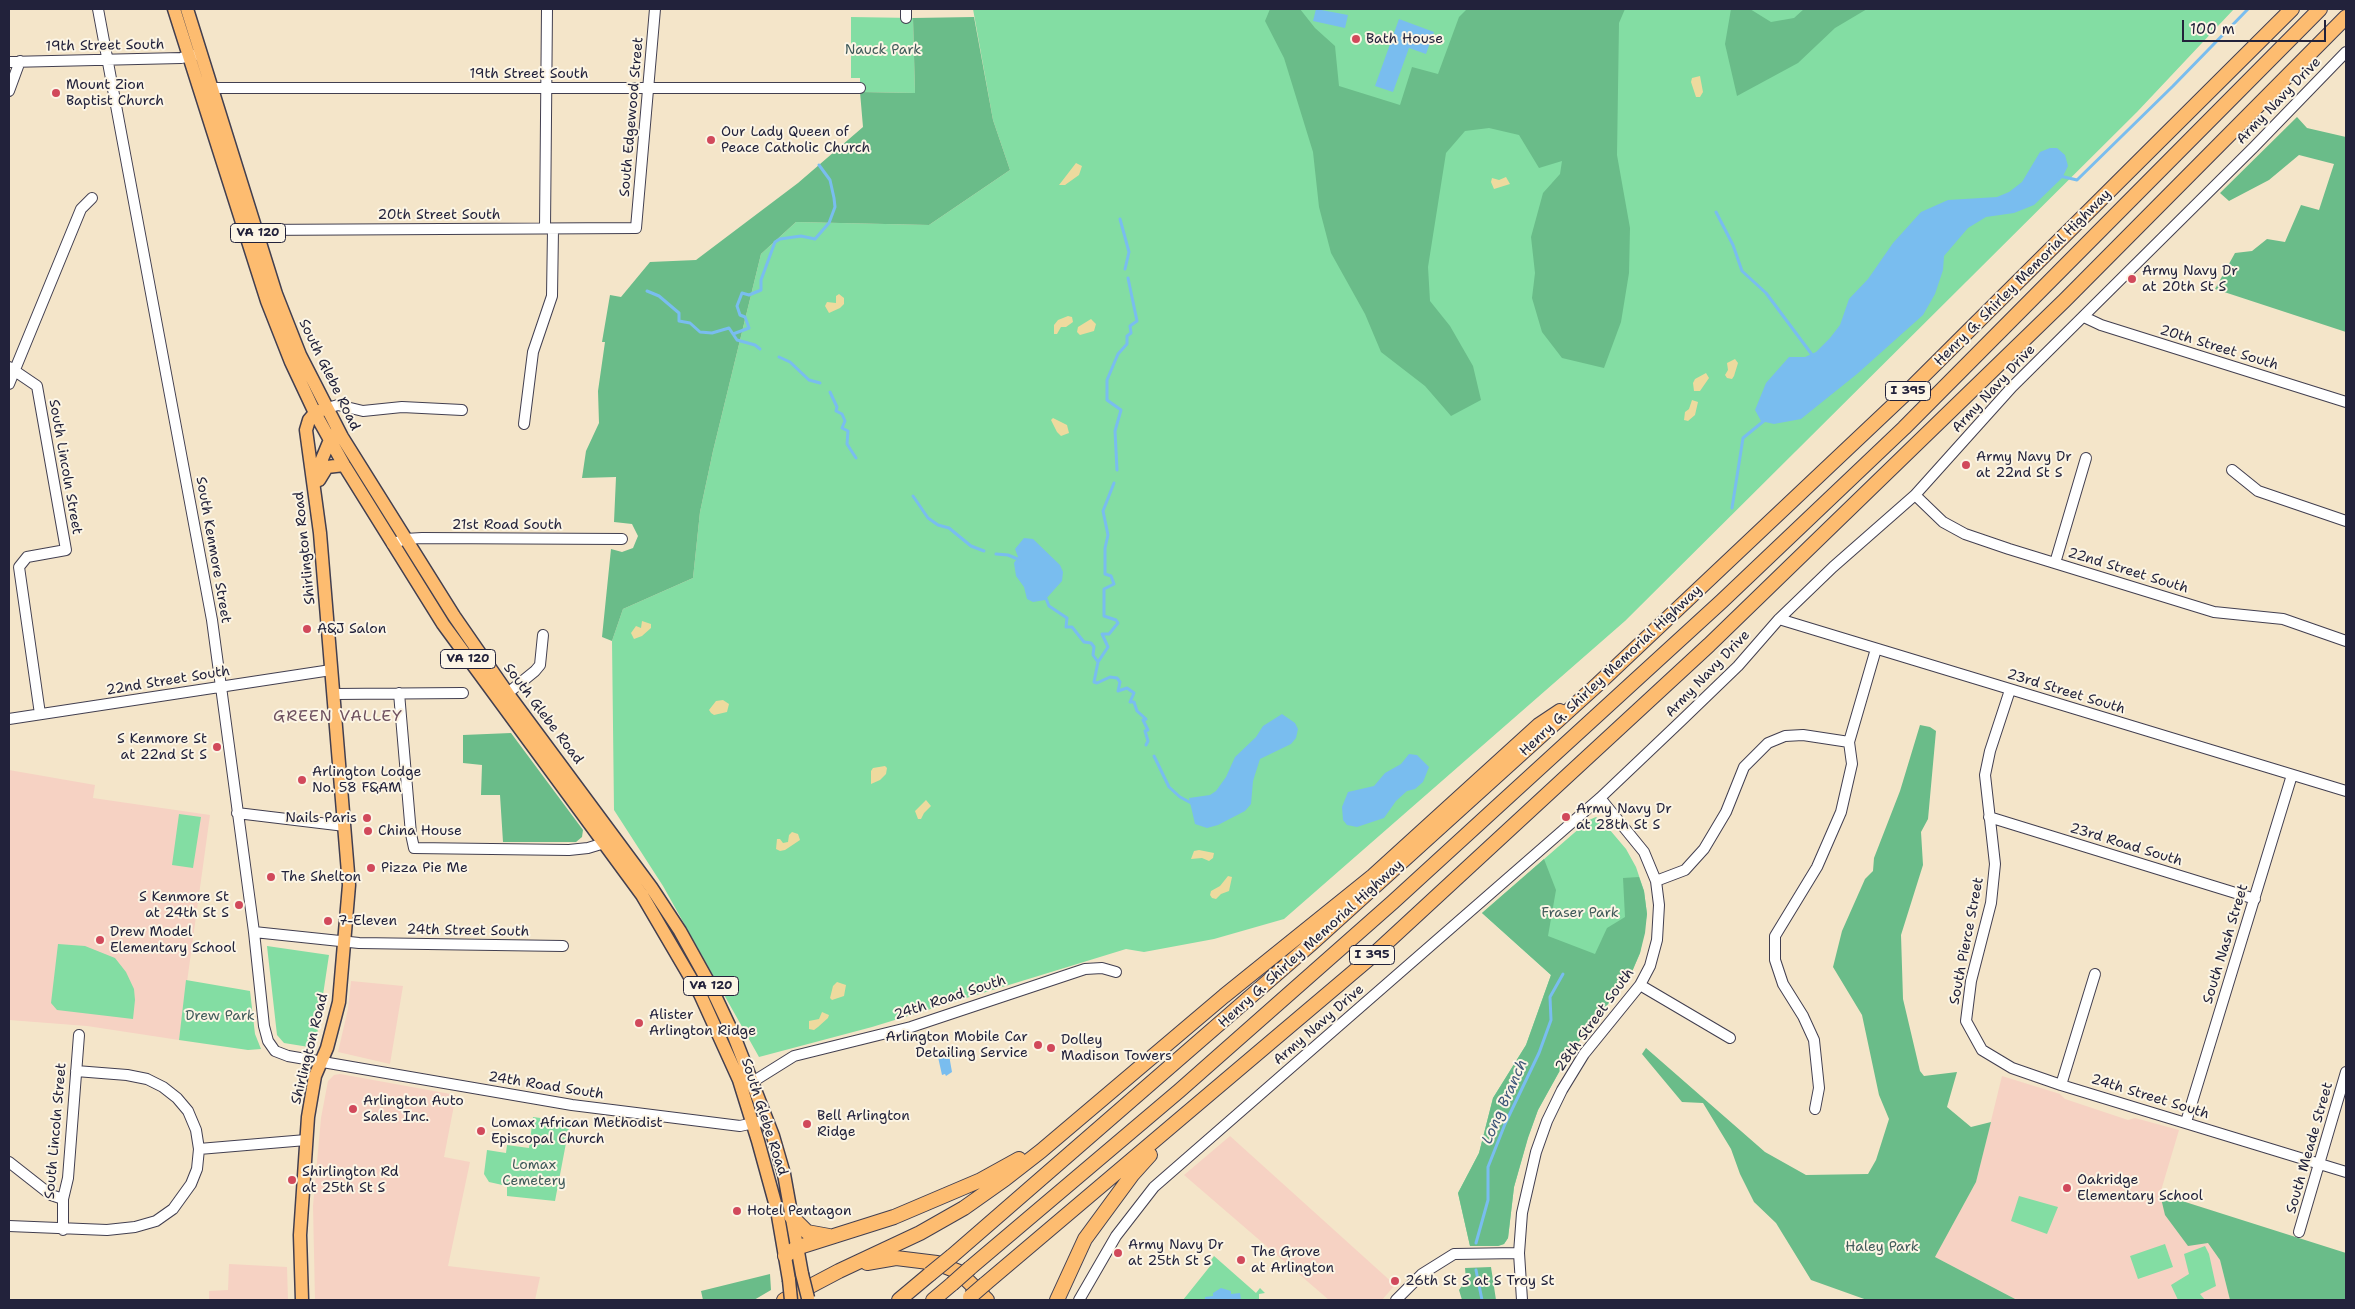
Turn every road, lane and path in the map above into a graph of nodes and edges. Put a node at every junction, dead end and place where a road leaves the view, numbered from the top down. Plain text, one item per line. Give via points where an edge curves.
1 (98, 9) edge
2 (174, 9) edge
3 (187, 9) edge
4 (547, 9) edge
5 (656, 9) edge
6 (2320, 9) edge
7 (2290, 10) edge
8 (2346, 17) edge
9 (2346, 52) edge
10 (195, 55) junction
11 (108, 60) junction
12 (9, 62) edge
13 (20, 62) junction
14 (205, 88) junction
15 (546, 88) junction
16 (649, 88) junction
17 (860, 88) dead end
18 (9, 91) edge
19 (92, 198) dead end
20 (549, 228) junction
21 (636, 228) joint
22 (242, 230) junction
23 (257, 230) junction
24 (2084, 317) junction
25 (12, 368) edge
26 (9, 384) edge
27 (2346, 402) edge
28 (328, 408) junction
29 (462, 410) dead end
30 (312, 416) junction
31 (524, 424) dead end
32 (337, 426) junction
33 (330, 440) junction
34 (2086, 458) dead end
35 (344, 464) junction
36 (2232, 470) dead end
37 (315, 492) junction
38 (1916, 496) junction
39 (2346, 521) edge
40 (405, 539) junction
41 (622, 539) dead end
42 (392, 544) junction
43 (2055, 563) junction
44 (1779, 619) junction
45 (543, 635) dead end
46 (2346, 641) edge
47 (1876, 649) junction
48 (331, 670) junction
49 (1597, 685) junction
50 (222, 687) junction
51 (2010, 690) junction
52 (399, 692) junction
53 (463, 693) dead end
54 (334, 694) junction
55 (503, 697) junction
56 (40, 714) junction
57 (9, 719) edge
58 (1849, 742) junction
59 (2292, 774) junction
60 (2346, 791) edge
61 (1600, 798) junction
62 (237, 813) junction
63 (1989, 817) junction
64 (345, 826) junction
65 (616, 839) junction
66 (604, 843) junction
67 (1656, 881) junction
68 (2255, 899) junction
69 (254, 932) junction
70 (344, 942) junction
71 (563, 946) dead end
72 (1116, 972) dead end
73 (2095, 974) dead end
74 (1640, 984) junction
75 (1966, 1021) joint
76 (79, 1035) dead end
77 (1730, 1038) dead end
78 (321, 1062) junction
79 (76, 1071) junction
80 (2346, 1072) edge
81 (2060, 1085) junction
82 (747, 1086) junction
83 (1091, 1109) junction
84 (1815, 1109) dead end
85 (1192, 1110) junction
86 (767, 1120) junction
87 (2186, 1122) junction
88 (753, 1125) junction
89 (306, 1140) junction
90 (199, 1149) junction
91 (9, 1162) edge
92 (2319, 1164) junction
93 (2346, 1172) edge
94 (63, 1199) junction
95 (791, 1216) junction
96 (9, 1226) edge
97 (63, 1230) junction
98 (2300, 1232) dead end
99 (832, 1237) junction
100 (791, 1252) junction
101 (1519, 1253) junction
102 (839, 1271) junction
103 (789, 1280) junction
104 (808, 1299) edge
105 (968, 1299) edge
106 (302, 1300) edge
107 (784, 1300) edge
108 (792, 1300) edge
109 (899, 1300) edge
110 (933, 1300) edge
111 (987, 1300) edge
112 (1056, 1300) edge
113 (1079, 1300) edge
114 (1396, 1300) edge
115 (1522, 1300) edge

1 - 11 street, South Kenmore Street
2 - 10 main road, South Glebe Road / VA 120
3 - 10 main road, South Glebe Road / VA 120
4 - 15 street
5 - 16 street, South Edgewood Street
6 - 110 highway, bridge via 1904,428 1722,601 1393,902 1179,1091
7 - 49 highway, Henry G. Shirley Memorial Highway / I 395 via 1902,397
8 - 85 highway, I 395 via 2072,294 1709,645 1370,958
9 - 24 street, Army Navy Drive
10 - 11 street, 19th Street South
10 - 14 main road, South Glebe Road / VA 120
11 - 13 street, 19th Street South
11 - 50 street, South Kenmore Street via 211,611
12 - 13 street, 19th Street South
13 - 18 street
14 - 15 street, 19th Street South
14 - 22 main road, South Glebe Road / VA 120
14 - 23 main road, South Glebe Road / VA 120
15 - 16 street, 19th Street South
15 - 20 street
16 - 17 street, 19th Street South
16 - 21 street, South Edgewood Street
19 - 25 street via 81,209
20 - 21 street, 20th Street South
20 - 23 street, 20th Street South
20 - 31 street via 552,296 533,352
22 - 23 street, 20th Street South
22 - 30 main road, South Glebe Road / VA 120
23 - 28 main road, South Glebe Road / VA 120 via 296,347
24 - 27 street, 20th Street South
24 - 38 street, Army Navy Drive via 2012,387
25 - 26 street
25 - 56 street, South Lincoln Street via 37,386 66,550 35,554 22,561 20,573
28 - 29 street
28 - 30 main road
28 - 32 main road, South Glebe Road / VA 120
30 - 33 main road, South Glebe Road / VA 120
30 - 37 main road, Shirlington Road via 306,430
32 - 33 main road
32 - 40 main road, South Glebe Road / VA 120
33 - 35 main road, South Glebe Road / VA 120
33 - 37 main road via 317,471
34 - 43 street
35 - 37 main road via 327,467
35 - 42 main road, South Glebe Road / VA 120
36 - 39 street via 2258,491
37 - 48 main road, Shirlington Road
38 - 43 street, 22nd Street South via 1943,522 1965,534
38 - 44 street, Army Navy Drive via 1872,532
40 - 41 street, 21st Road South
40 - 42 street, 21st Road South
40 - 55 main road, South Glebe Road / VA 120
42 - 55 main road, South Glebe Road / VA 120 via 443,624
43 - 46 street, 22nd Street South via 2214,612 2282,619
44 - 47 street, 23rd Street South
44 - 61 street, Army Navy Drive via 1738,666
45 - 55 street via 540,665
47 - 51 street, 23rd Street South
47 - 58 street
48 - 50 street, 22nd Street South
48 - 54 main road, Shirlington Road
49 - 83 highway via 1539,725 1372,876
49 - 109 highway, Henry G. Shirley Memorial Highway / I 395, bridge via 1292,962
50 - 56 street, 22nd Street South
50 - 62 street, South Kenmore Street
51 - 59 street, 23rd Street South
51 - 63 street, South Pierce Street via 1985,775
52 - 53 street
52 - 54 street
52 - 66 street via 414,848 568,850
54 - 64 main road, Shirlington Road
55 - 65 main road, South Glebe Road / VA 120
55 - 66 main road, South Glebe Road / VA 120
56 - 57 street, 22nd Street South
58 - 67 street via 1803,734 1785,736 1768,743 1744,767 1726,812 1704,850 1685,870
58 - 84 street via 1852,764 1841,812 1817,867 1775,936 1775,960 1783,984 1814,1040 1819,1088
59 - 60 street, 23rd Street South
59 - 68 street, South Nash Street
61 - 67 street, 28th Street South via 1644,852
61 - 113 street, Army Navy Drive via 1154,1187 1116,1236
62 - 64 street
62 - 69 street, South Kenmore Street
63 - 68 street, 23rd Road South
63 - 75 street, South Pierce Street via 1995,864 1991,903
64 - 70 main road, Shirlington Road via 349,885
65 - 66 street
65 - 82 main road, South Glebe Road / VA 120 via 680,931 710,985
66 - 82 main road, South Glebe Road / VA 120 via 642,896 700,994
67 - 74 street, 28th Street South via 1659,905 1657,940 1650,966
68 - 87 street, South Nash Street
69 - 70 street, 24th Street South
69 - 78 street, South Kenmore Street via 268,1041 280,1053
70 - 71 street, 24th Street South
70 - 78 main road, Shirlington Road via 339,1002
72 - 82 street, 24th Road South via 1102,968 1085,969 911,1027 794,1056
73 - 81 street
74 - 77 street
74 - 101 street, 28th Street South via 1584,1054 1547,1121 1528,1182
75 - 81 street, 24th Street South via 1982,1050 2012,1068
76 - 79 street, South Lincoln Street
78 - 88 street, 24th Road South via 572,1105
78 - 89 main road, Shirlington Road via 313,1087
79 - 90 street via 127,1075 148,1079 163,1087 188,1111
79 - 94 street, South Lincoln Street via 68,1178
80 - 92 street, South Meade Street
81 - 87 street, 24th Street South
82 - 86 main road, South Glebe Road / VA 120
82 - 88 main road, South Glebe Road / VA 120
83 - 99 highway via 992,1175 894,1217
83 - 102 highway via 1042,1151 964,1208 920,1233
85 - 105 highway, I 395, bridge
85 - 112 highway via 1132,1175 1084,1238
86 - 88 street, 24th Road South
86 - 95 main road, South Glebe Road / VA 120 via 784,1174
87 - 92 street, 24th Street South
88 - 100 main road, South Glebe Road / VA 120
89 - 90 street
89 - 106 main road, Shirlington Road via 300,1235
90 - 97 street via 191,1184 173,1209 156,1221 107,1230
91 - 94 street via 51,1195
92 - 93 street, 24th Street South
92 - 98 street, South Meade Street
94 - 97 street, South Lincoln Street
95 - 99 highway via 808,1232
95 - 100 main road, South Glebe Road / VA 120
96 - 97 street
99 - 100 highway
100 - 103 main road, South Glebe Road / VA 120
100 - 104 main road, South Glebe Road / VA 120, bridge via 802,1274
101 - 114 street via 1454,1254 1422,1274
101 - 115 street, 28th Street South
102 - 107 highway
102 - 111 highway via 896,1258 937,1263 959,1272
103 - 107 highway, bridge
103 - 108 main road, South Glebe Road / VA 120, bridge

